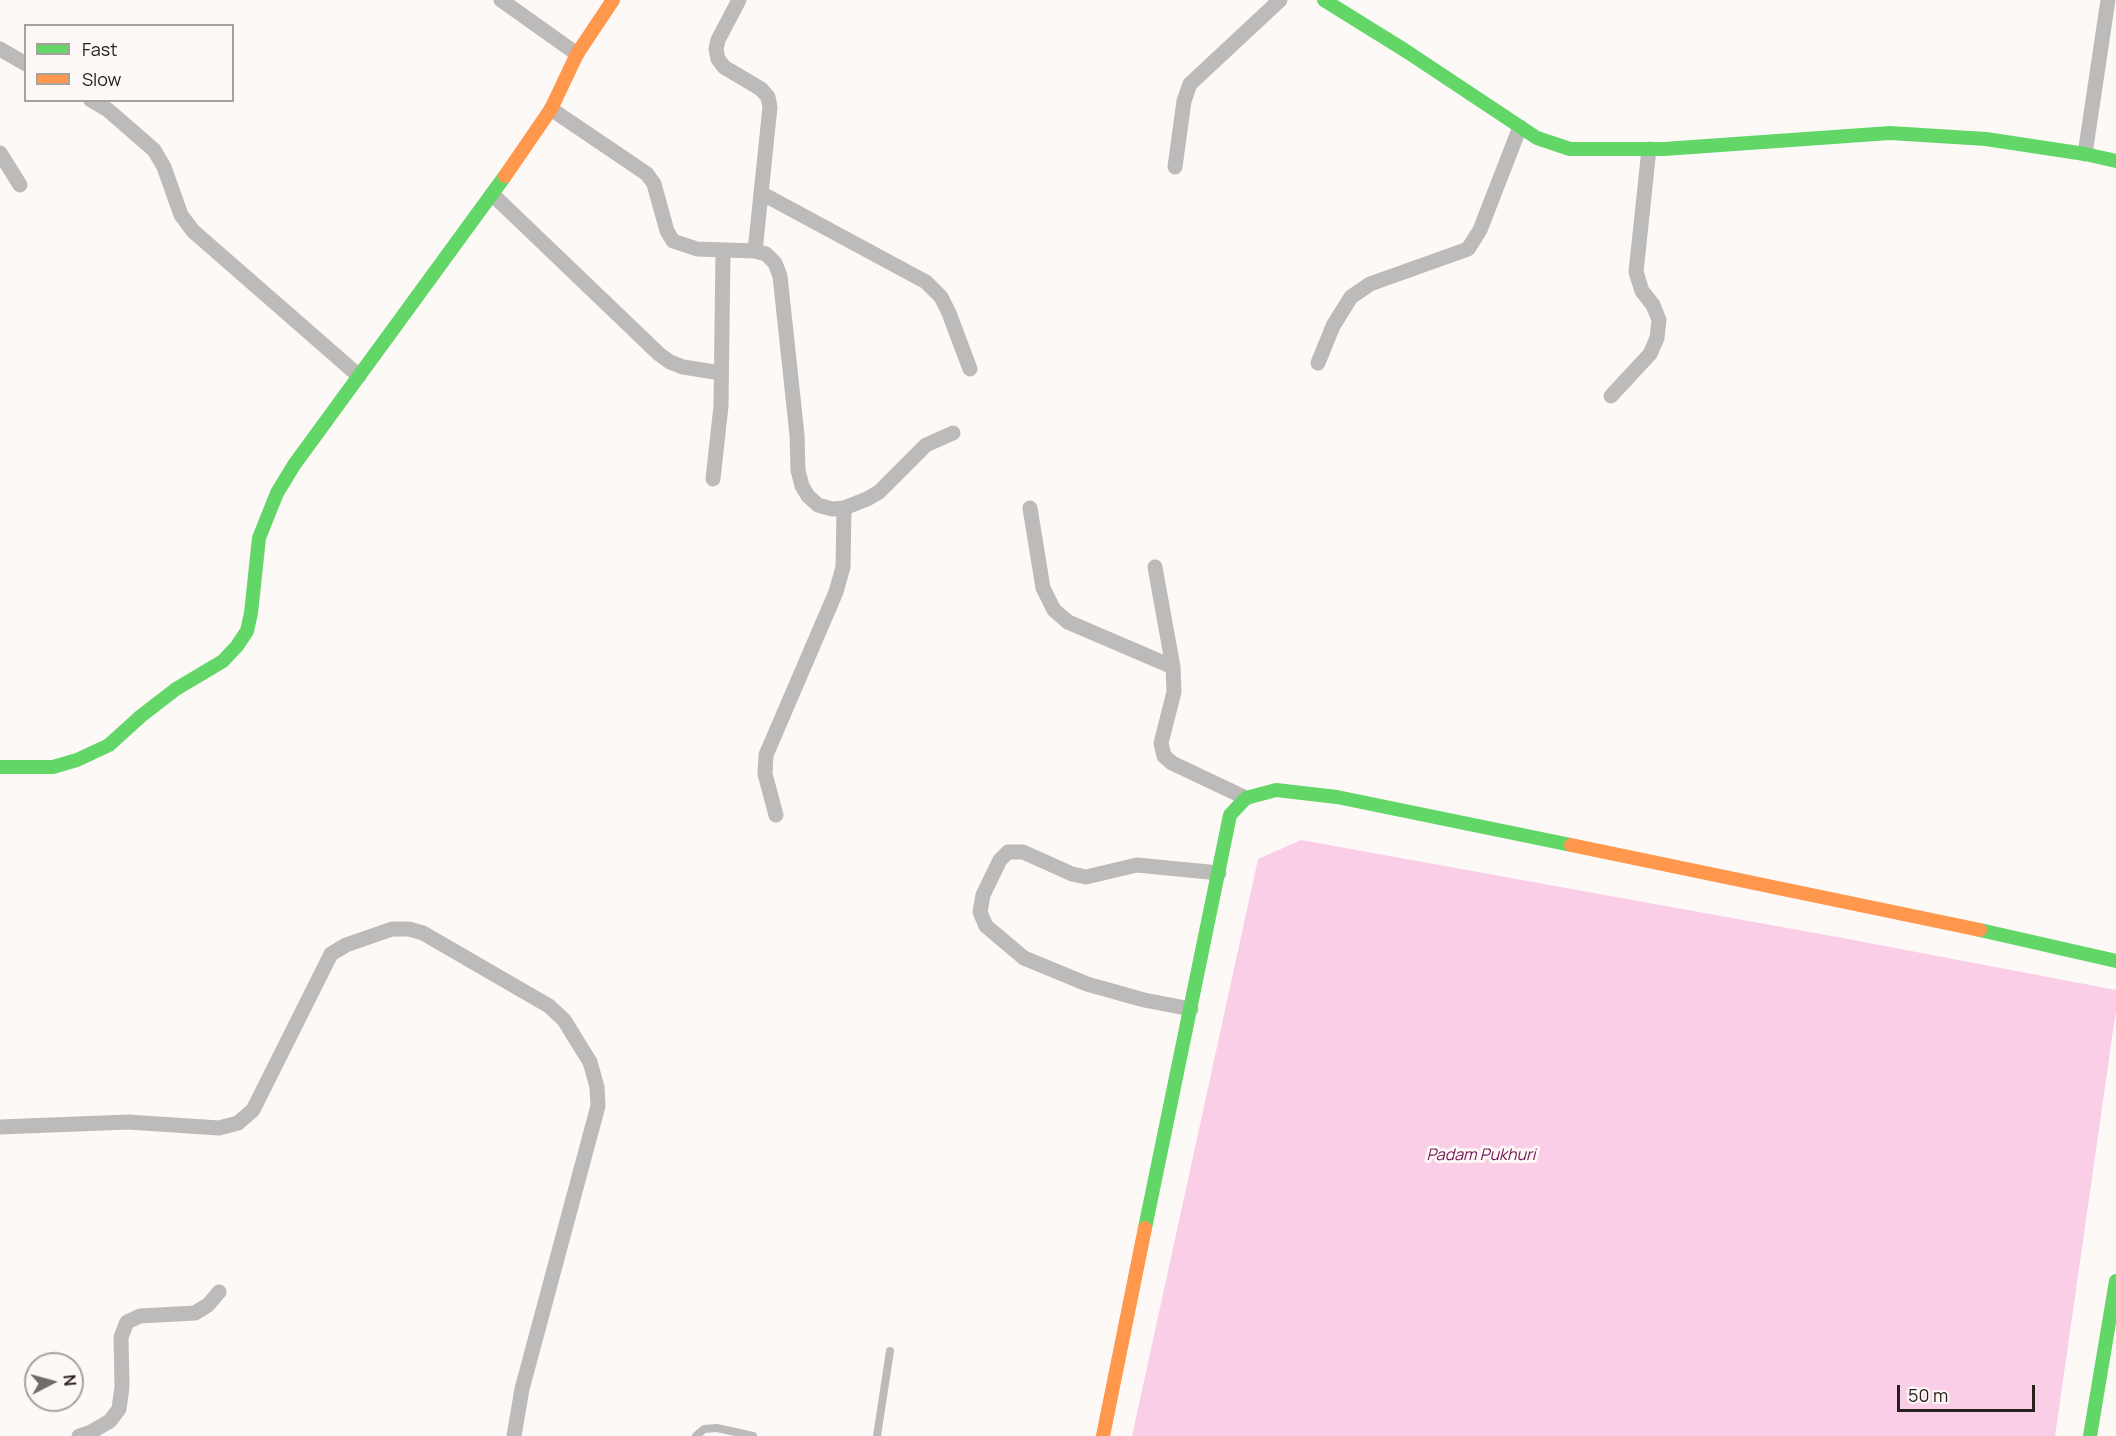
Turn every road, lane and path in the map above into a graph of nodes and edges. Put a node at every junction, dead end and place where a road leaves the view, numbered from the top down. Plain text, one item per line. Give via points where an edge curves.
1 (501, 0) edge
2 (613, 0) edge
3 (739, 0) edge
4 (1280, 0) edge
5 (1324, 0) edge
6 (2108, 0) edge
7 (0, 49) edge
8 (577, 54) junction
9 (24, 63) edge
10 (94, 102) edge
11 (551, 109) junction
12 (1520, 127) junction
13 (1649, 149) junction
14 (0, 153) edge
15 (2085, 154) junction
16 (2116, 161) edge
17 (1175, 167) dead end
18 (20, 185) dead end
19 (761, 193) junction
20 (492, 194) junction
21 (723, 250) junction
22 (755, 251) junction
23 (1318, 363) dead end
24 (970, 369) dead end
25 (721, 373) junction
26 (358, 376) junction
27 (1611, 396) dead end
28 (953, 433) dead end
29 (713, 479) dead end
30 (844, 508) junction
31 (1030, 508) dead end
32 (1155, 567) dead end
33 (1173, 667) junction
34 (0, 767) edge
35 (1246, 798) junction
36 (776, 815) dead end
37 (1219, 873) junction
38 (2116, 961) edge
39 (1191, 1009) junction
40 (0, 1127) edge
41 (2116, 1281) edge
42 (219, 1292) dead end
43 (890, 1351) dead end
44 (79, 1436) edge
45 (514, 1436) edge
46 (696, 1436) edge
47 (753, 1436) edge
48 (877, 1436) edge
49 (1103, 1436) edge
50 (2090, 1436) edge

1 - 8 street
2 - 8 street
3 - 19 street via 716,49 724,67 761,88 768,97
4 - 17 street via 1190,84
5 - 12 street
6 - 15 street
7 - 9 street
8 - 11 street
10 - 26 street via 154,150 181,215 193,231
11 - 20 street
11 - 21 street via 647,174 673,241 697,249
12 - 13 street via 1537,138 1570,149
12 - 23 street via 1480,230 1468,249 1370,284 1351,297 1333,326
13 - 15 street via 1890,133 1986,139
13 - 27 street via 1636,272 1659,320 1657,338 1650,354
14 - 18 street
15 - 16 street
19 - 22 street
19 - 24 street via 926,282 941,297
20 - 25 street via 670,363
20 - 26 street
21 - 22 street
21 - 25 street
22 - 30 street via 776,263 780,276 802,486 818,505
25 - 29 street
26 - 34 street via 278,493 260,537 251,613 247,631 237,646 223,661 141,716 109,745 53,767
28 - 30 street via 926,446 879,492
30 - 36 street via 843,567 836,592 766,755 765,774
31 - 33 street via 1043,588 1054,609 1068,622
32 - 33 street
33 - 35 street via 1174,692 1161,743 1164,756
35 - 37 street via 1230,815
35 - 38 street via 1276,790 1337,797
37 - 39 street
37 - 39 street via 1137,865 1086,877 1023,852 1008,852 1000,860 983,896 980,912 986,927 1024,958 1087,984
39 - 49 street
40 - 45 street via 128,1122 219,1128 238,1123 253,1110 332,954 392,929 423,933 549,1006 564,1020 590,1062 598,1106 522,1389
41 - 50 street
42 - 44 street via 195,1313 140,1316 127,1322 121,1337 119,1409 110,1421
43 - 48 lane
46 - 47 lane via 704,1429 717,1428

